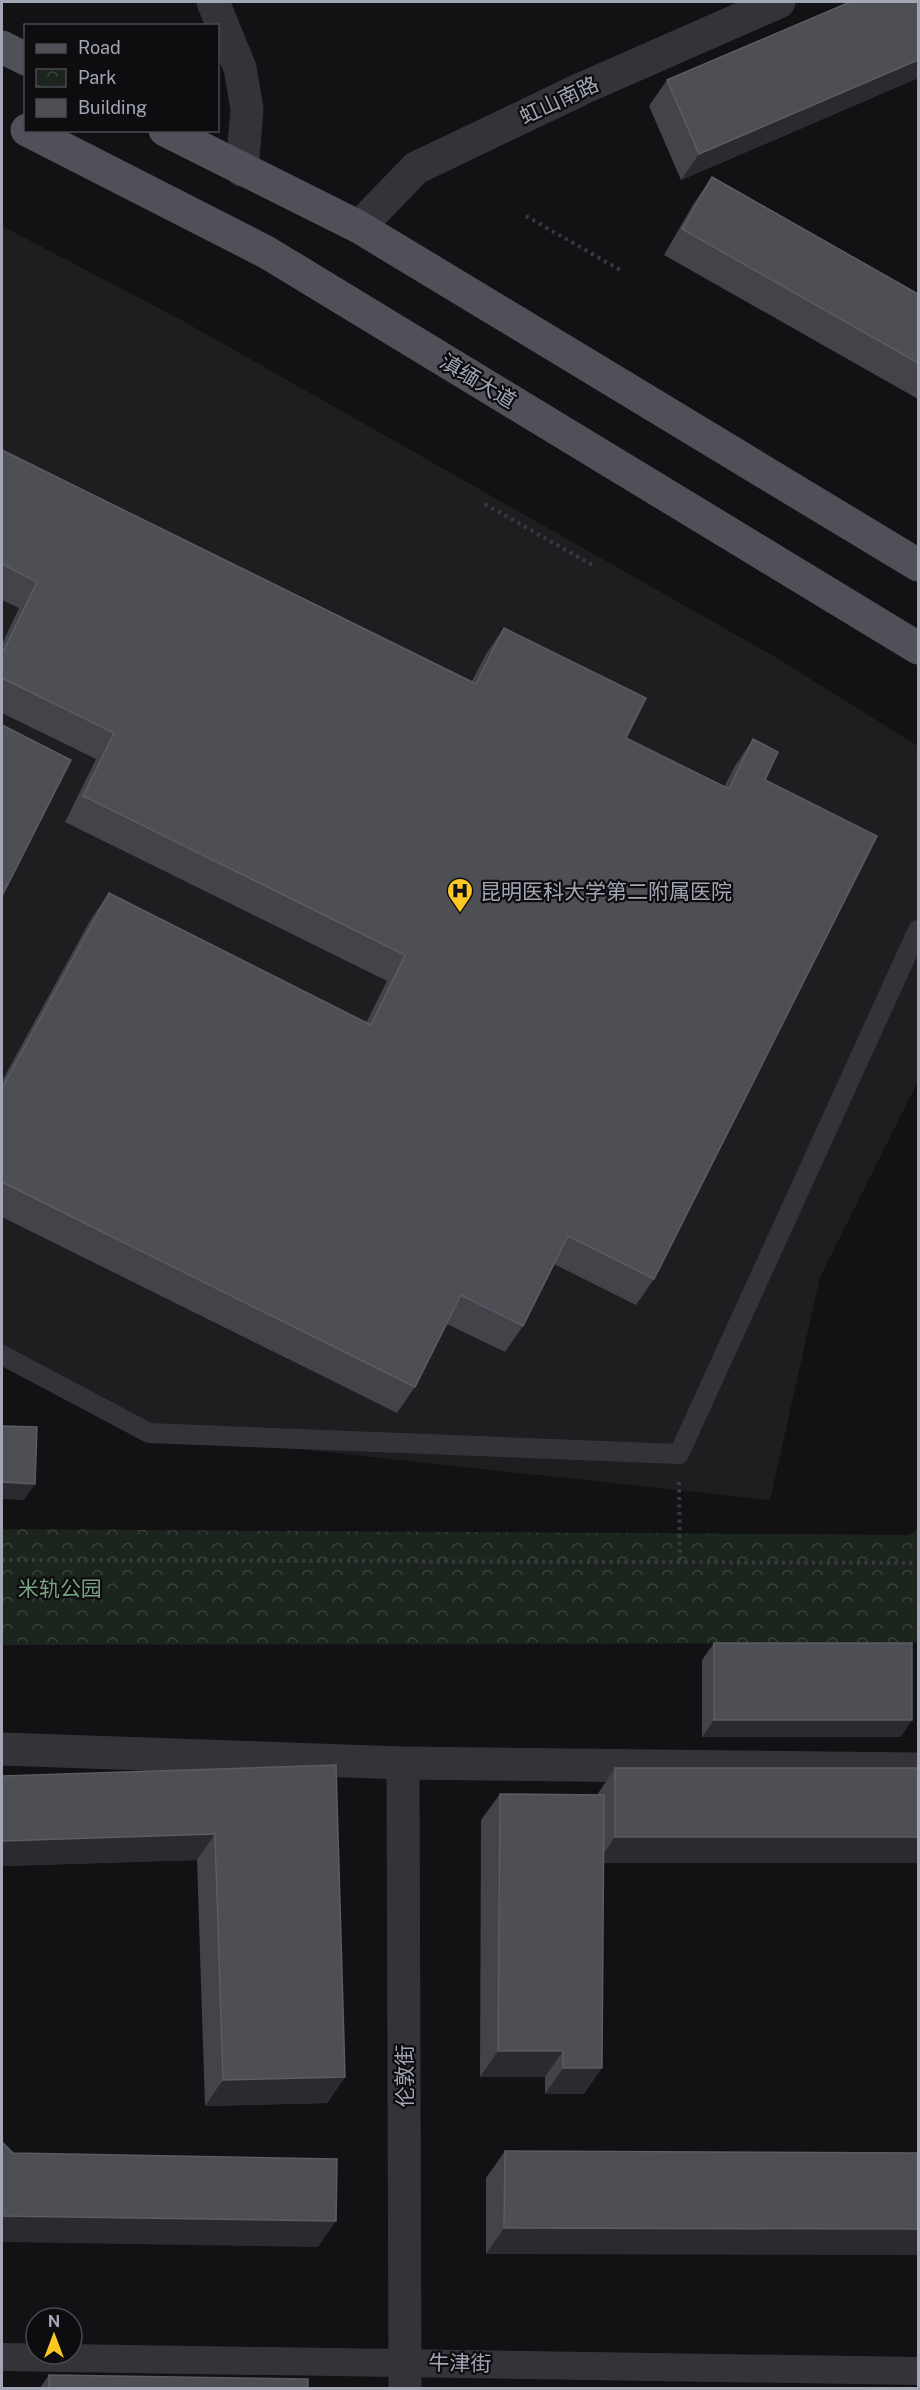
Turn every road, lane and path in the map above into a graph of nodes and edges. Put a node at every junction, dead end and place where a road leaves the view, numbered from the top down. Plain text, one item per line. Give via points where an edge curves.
1 (213, 2) edge
2 (779, 2) edge
3 (2, 47) edge
4 (24, 58) edge
5 (2, 118) edge
6 (24, 129) edge
7 (30, 132) edge
8 (169, 132) edge
9 (242, 170) junction
10 (526, 216) dead end
11 (359, 227) junction
12 (622, 271) dead end
13 (484, 504) dead end
14 (918, 565) edge
15 (594, 566) dead end
16 (918, 648) edge
17 (918, 930) edge
18 (2, 1355) edge
19 (679, 1454) junction
20 (2, 1560) edge
21 (680, 1562) junction
22 (918, 1563) edge
23 (2, 1749) edge
24 (403, 1762) junction
25 (918, 1769) edge
26 (2, 2356) edge
27 (918, 2371) edge
28 (405, 2375) edge

1 - 9 street via 240,68 247,109
2 - 11 street, 虹山南路 via 581,89 416,168
3 - 4 main road
5 - 6 main road, 滇缅大道
7 - 16 main road, 滇缅大道 via 266,252
8 - 9 main road
9 - 11 main road
10 - 12 path
11 - 14 main road
13 - 15 path
17 - 19 lane
18 - 19 lane via 149,1433
19 - 21 path
20 - 21 path
21 - 22 path
23 - 24 street
24 - 25 street
24 - 28 street, 伦敦街
26 - 28 street, 牛津街
27 - 28 street, 牛津街

